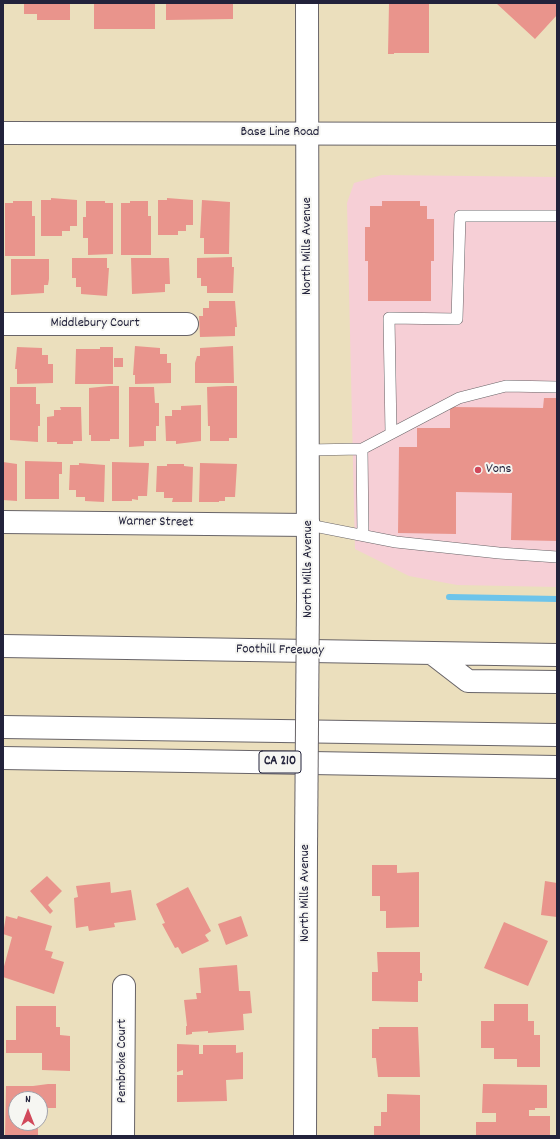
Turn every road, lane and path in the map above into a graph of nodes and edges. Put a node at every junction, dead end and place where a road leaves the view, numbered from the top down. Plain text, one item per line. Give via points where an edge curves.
1 (307, 3) edge
2 (3, 133) edge
3 (309, 133) junction
4 (557, 134) edge
5 (557, 216) edge
6 (3, 324) edge
7 (187, 324) dead end
8 (557, 387) edge
9 (391, 433) junction
10 (362, 449) junction
11 (308, 450) junction
12 (3, 522) edge
13 (309, 525) junction
14 (363, 534) junction
15 (557, 557) edge
16 (3, 646) edge
17 (433, 654) junction
18 (557, 655) edge
19 (557, 682) edge
20 (3, 727) edge
21 (557, 735) edge
22 (3, 758) edge
23 (557, 767) edge
24 (124, 986) dead end
25 (123, 1136) edge
26 (305, 1136) edge

1 - 3 main road, North Mills Avenue
2 - 3 main road, Base Line Road
3 - 4 main road, Base Line Road
3 - 11 main road, North Mills Avenue
5 - 9 lane via 460,216 457,319 389,318
6 - 7 main road, Middlebury Court
8 - 9 lane via 506,386 459,398
9 - 10 lane
10 - 11 lane
10 - 14 lane
11 - 13 main road, North Mills Avenue
12 - 13 main road, Warner Street
13 - 14 lane
13 - 26 main road, North Mills Avenue, bridge
14 - 15 lane via 396,542
16 - 17 main road, Foothill Freeway
17 - 18 main road, Foothill Freeway
17 - 19 main road via 468,681
20 - 21 main road
22 - 23 main road, CA 210
24 - 25 main road, Pembroke Court

